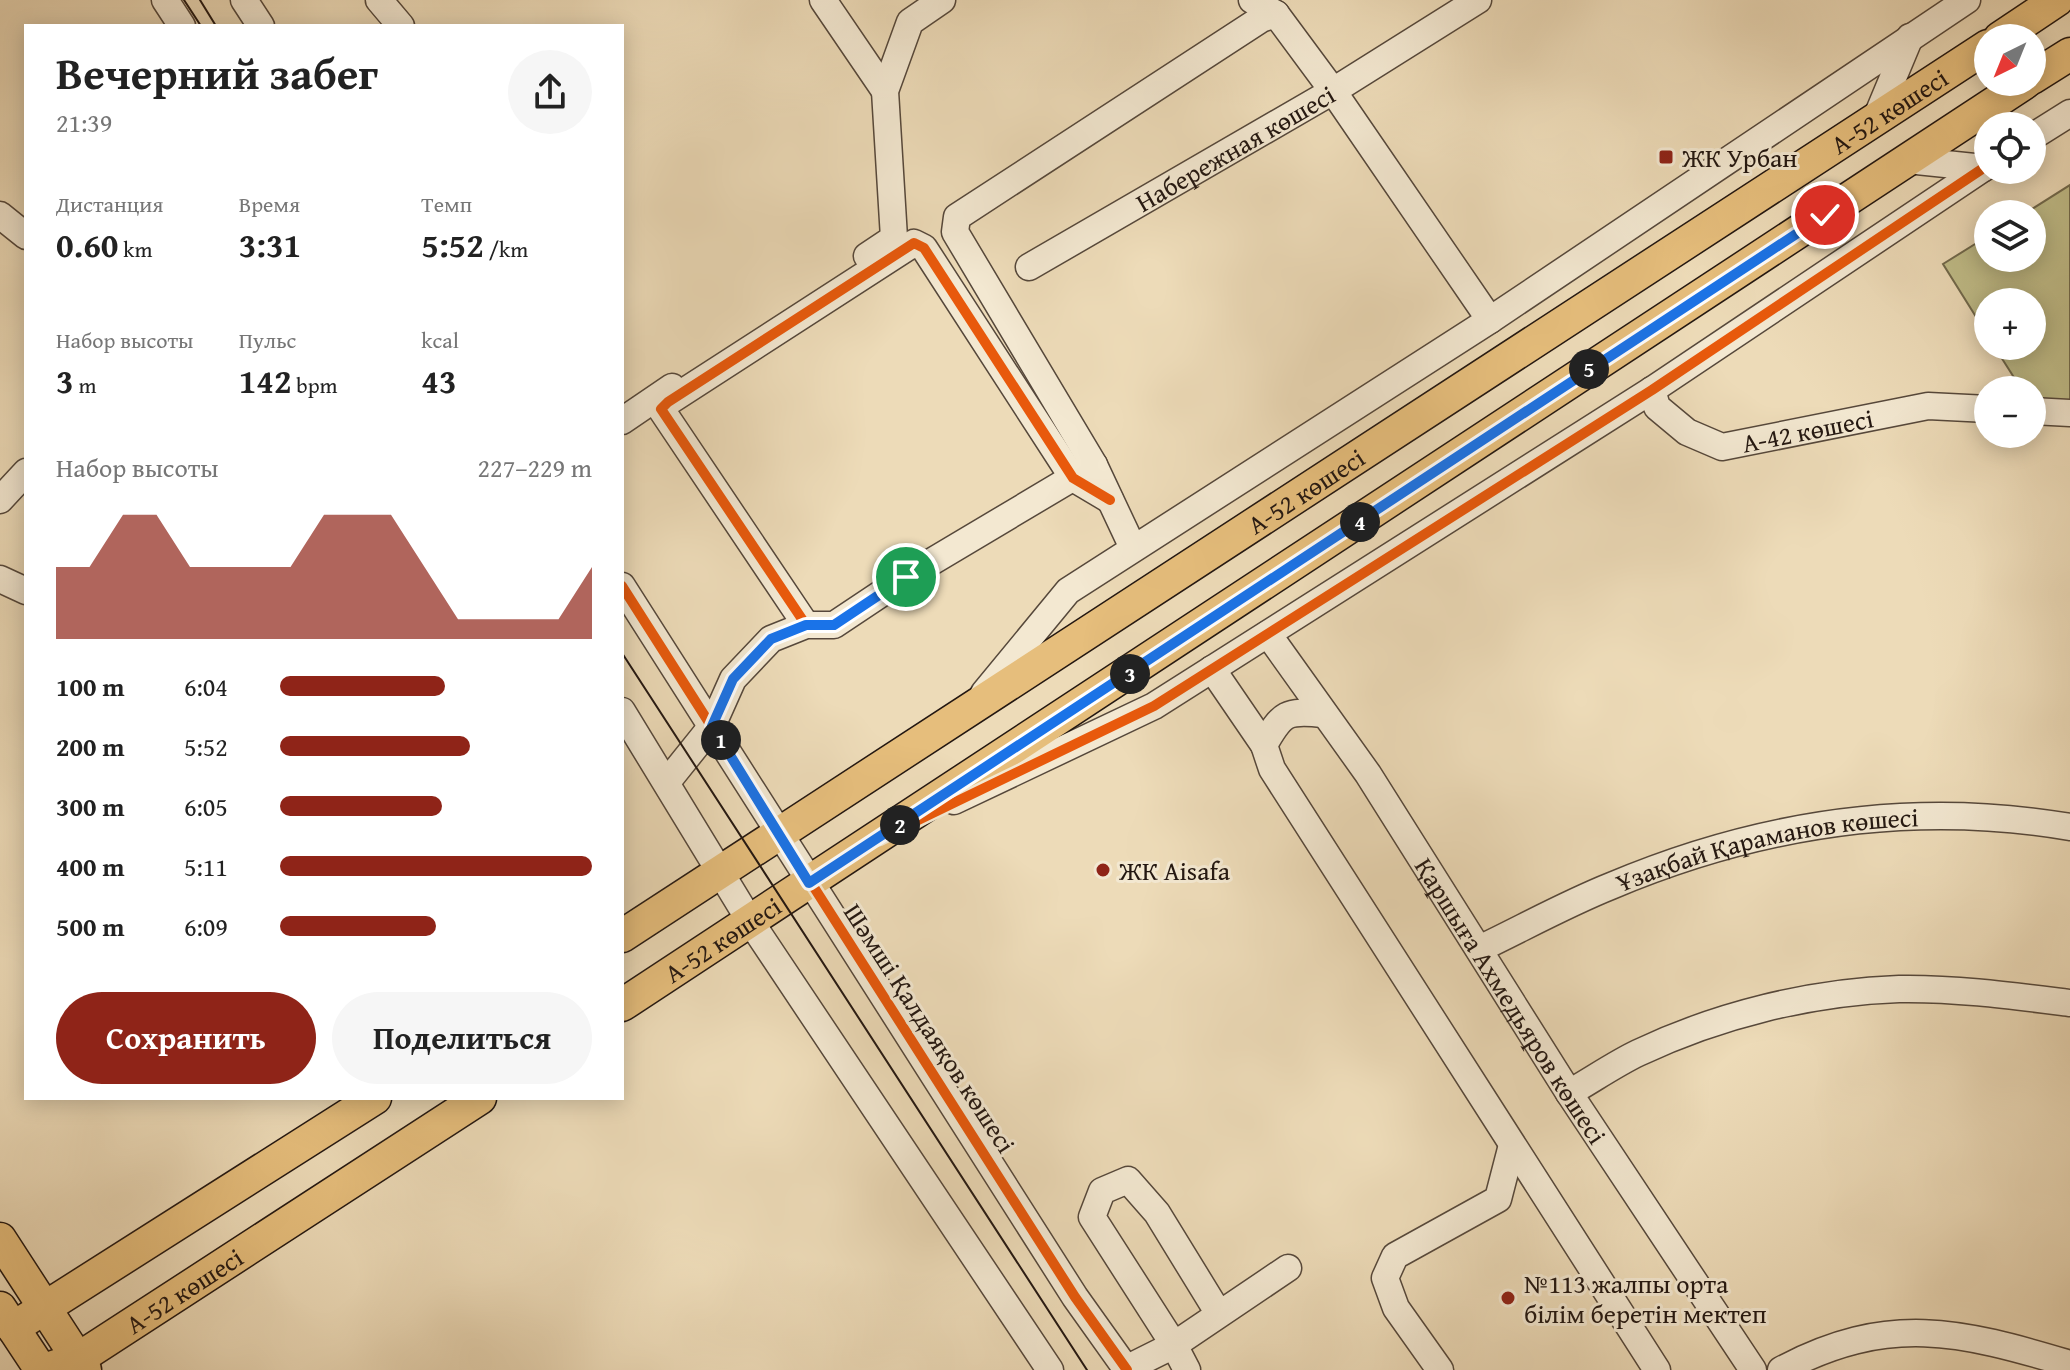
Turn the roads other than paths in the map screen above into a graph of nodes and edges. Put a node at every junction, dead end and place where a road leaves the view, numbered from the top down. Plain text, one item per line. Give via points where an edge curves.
1 (165, 0) edge
2 (244, 0) edge
3 (379, 0) edge
4 (823, 0) edge
5 (942, 0) edge
6 (1252, 0) edge
7 (1478, 0) edge
8 (1967, 0) edge
9 (2057, 0) edge
10 (1276, 14) junction
11 (181, 24) edge
12 (260, 24) edge
13 (399, 24) edge
14 (2021, 24) edge
15 (1910, 37) junction
16 (2070, 54) edge
17 (1974, 55) edge
18 (2046, 69) edge
19 (885, 91) junction
20 (1333, 91) junction
21 (2005, 96) edge
22 (2070, 113) edge
23 (1875, 121) junction
24 (2046, 128) edge
25 (1907, 160) junction
26 (1974, 166) edge
27 (1974, 175) edge
28 (0, 215) edge
29 (24, 234) edge
30 (1029, 267) dead end
31 (1490, 320) junction
32 (1652, 390) junction
33 (1974, 408) edge
34 (2046, 412) edge
35 (2070, 413) edge
36 (624, 420) edge
37 (1084, 472) junction
38 (24, 474) edge
39 (0, 500) edge
40 (1133, 548) junction
41 (0, 579) edge
42 (624, 589) edge
43 (24, 590) edge
44 (806, 625) junction
45 (1268, 634) junction
46 (1212, 669) junction
47 (973, 707) junction
48 (624, 714) edge
49 (1323, 714) junction
50 (712, 726) junction
51 (1264, 745) junction
52 (667, 782) junction
53 (2070, 827) edge
54 (780, 834) junction
55 (879, 839) junction
56 (720, 870) junction
57 (809, 883) junction
58 (750, 921) junction
59 (624, 935) edge
60 (1479, 949) junction
61 (2070, 1003) edge
62 (624, 1004) edge
63 (1569, 1093) junction
64 (372, 1100) edge
65 (477, 1100) edge
66 (1512, 1145) junction
67 (0, 1239) edge
68 (1288, 1268) dead end
69 (44, 1306) junction
70 (1219, 1314) junction
71 (4, 1324) edge
72 (1174, 1345) junction
73 (82, 1364) edge
74 (2070, 1364) edge
75 (42, 1370) edge
76 (1050, 1370) edge
77 (1126, 1370) edge
78 (1187, 1370) edge
79 (1440, 1370) edge
80 (1657, 1370) edge
81 (1753, 1370) edge
82 (1781, 1370) edge

1 - 11 street
2 - 12 street
3 - 13 street
4 - 19 street
5 - 19 street via 910,22
6 - 10 street, Набережная көшесі
7 - 20 street
8 - 15 street
9 - 14 main road
10 - 20 street, Набережная көшесі
10 - 37 street via 957,217 955,232
15 - 23 street
15 - 31 street
16 - 18 main road
17 - 23 main road, А-52 көшесі
19 - 36 street via 894,238
20 - 30 street, Набережная көшесі
20 - 31 street
21 - 25 main road, А-52 көшесі
22 - 24 street
23 - 47 main road, А-52 көшесі
25 - 26 street
25 - 55 main road, А-52 көшесі
27 - 32 street
28 - 29 street
31 - 40 street
32 - 33 street, А-42 көшесі via 1657,407 1687,432 1722,447 1928,406
32 - 45 street
34 - 35 street
37 - 40 street via 1110,500
37 - 44 street via 834,625
37 - 44 street via 924,248 914,243 661,409
38 - 39 street
40 - 47 street via 1068,591
41 - 43 street
42 - 50 street, Шәмші Қалдаяқов көшесі
44 - 50 street via 771,639 733,679
45 - 46 street
45 - 49 street, Қаршыға Ахмедьяров көшесі
46 - 51 street
46 - 55 street via 1154,706
47 - 54 main road, А-52 көшесі
48 - 52 street
49 - 51 street via 1294,711 1279,719
49 - 60 street, Қаршыға Ахмедьяров көшесі via 1368,774
50 - 52 street
50 - 54 street, Шәмші Қалдаяқов көшесі
51 - 66 street via 1272,769
52 - 56 street
53 - 60 street, Ұзақбай Қараманов көшесі via 1933,815 1795,827 1696,853 1623,881
54 - 56 main road, А-52 көшесі
54 - 57 street, Шәмші Қалдаяқов көшесі
55 - 57 main road, А-52 көшесі
56 - 58 street
56 - 59 main road, А-52 көшесі
57 - 58 main road, А-52 көшесі
57 - 77 street, Шәмші Қалдаяқов көшесі
58 - 62 main road, А-52 көшесі
58 - 76 street
60 - 63 street, Қаршыға Ахмедьяров көшесі
61 - 63 street via 1899,989 1812,998 1737,1016 1639,1053
63 - 81 street, Қаршыға Ахмедьяров көшесі
64 - 69 main road
65 - 73 main road, А-52 көшесі
66 - 79 street via 1498,1199 1395,1256 1385,1278 1396,1308
66 - 80 street
67 - 69 main road
68 - 70 street
69 - 71 main road
69 - 73 main road
70 - 72 street
70 - 72 street via 1157,1213 1128,1180 1102,1191 1092,1217
71 - 75 main road
72 - 77 street
72 - 78 street
73 - 75 main road, А-52 көшесі
74 - 82 street via 1963,1336 1897,1332 1844,1341

